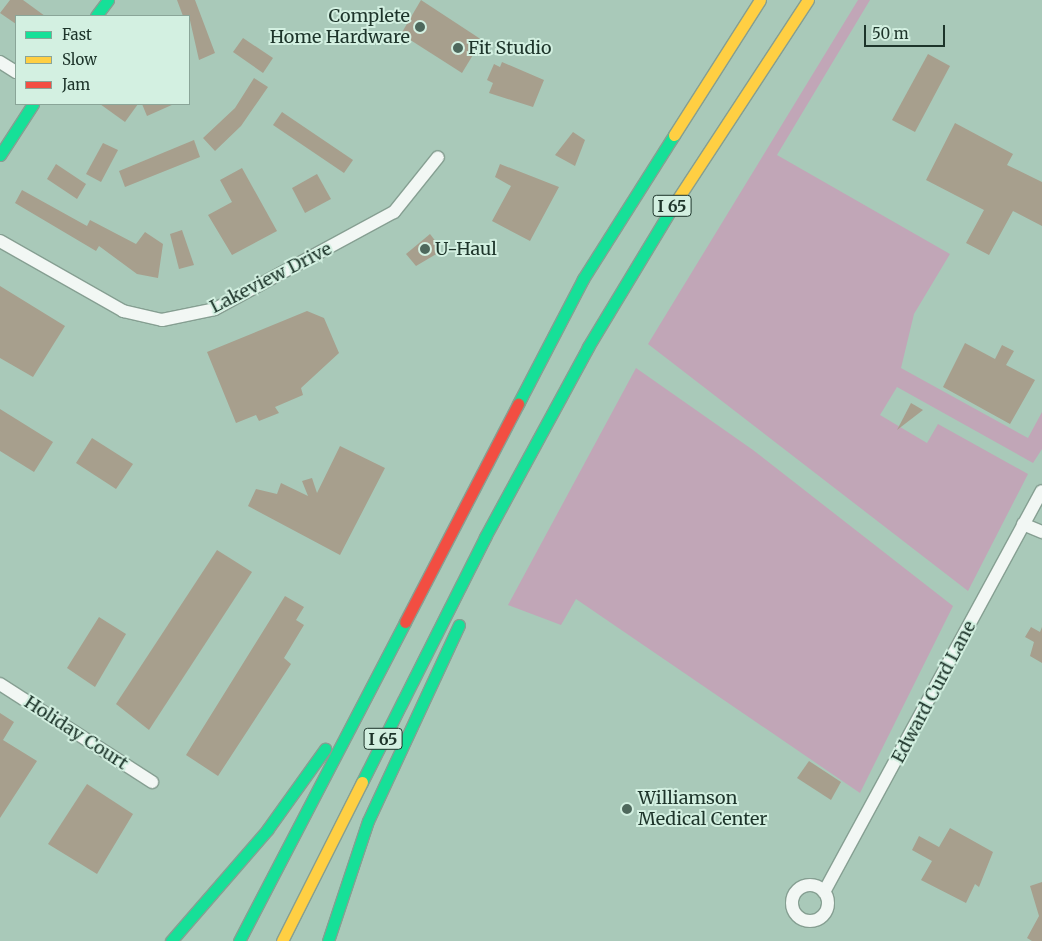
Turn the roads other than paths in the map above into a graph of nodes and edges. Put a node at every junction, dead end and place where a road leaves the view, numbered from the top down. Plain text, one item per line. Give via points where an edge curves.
1 (108, 0) edge
2 (760, 0) edge
3 (808, 0) edge
4 (97, 15) edge
5 (0, 62) edge
6 (15, 71) edge
7 (32, 105) edge
8 (0, 154) edge
9 (438, 157) dead end
10 (0, 241) edge
11 (1042, 491) edge
12 (1024, 524) junction
13 (1042, 532) edge
14 (485, 537) junction
15 (430, 566) junction
16 (472, 593) dead end
17 (466, 611) dead end
18 (0, 684) edge
19 (152, 782) dead end
20 (824, 892) dead end
21 (171, 941) edge
22 (239, 941) edge
23 (282, 941) edge
24 (328, 941) edge

1 - 4 main road
2 - 15 main road, I 65 via 583,279
3 - 14 main road, I 65 via 671,208
5 - 6 street
7 - 8 main road
9 - 10 street, Lakeview Drive via 394,212 215,309 162,320 123,311
11 - 12 street, Edward Curd Lane
12 - 13 street
12 - 20 street, Edward Curd Lane
14 - 16 main road
14 - 23 main road, I 65
15 - 21 main road via 367,668 330,743 267,830
15 - 22 main road, I 65
17 - 24 main road via 376,803
18 - 19 street, Holiday Court

